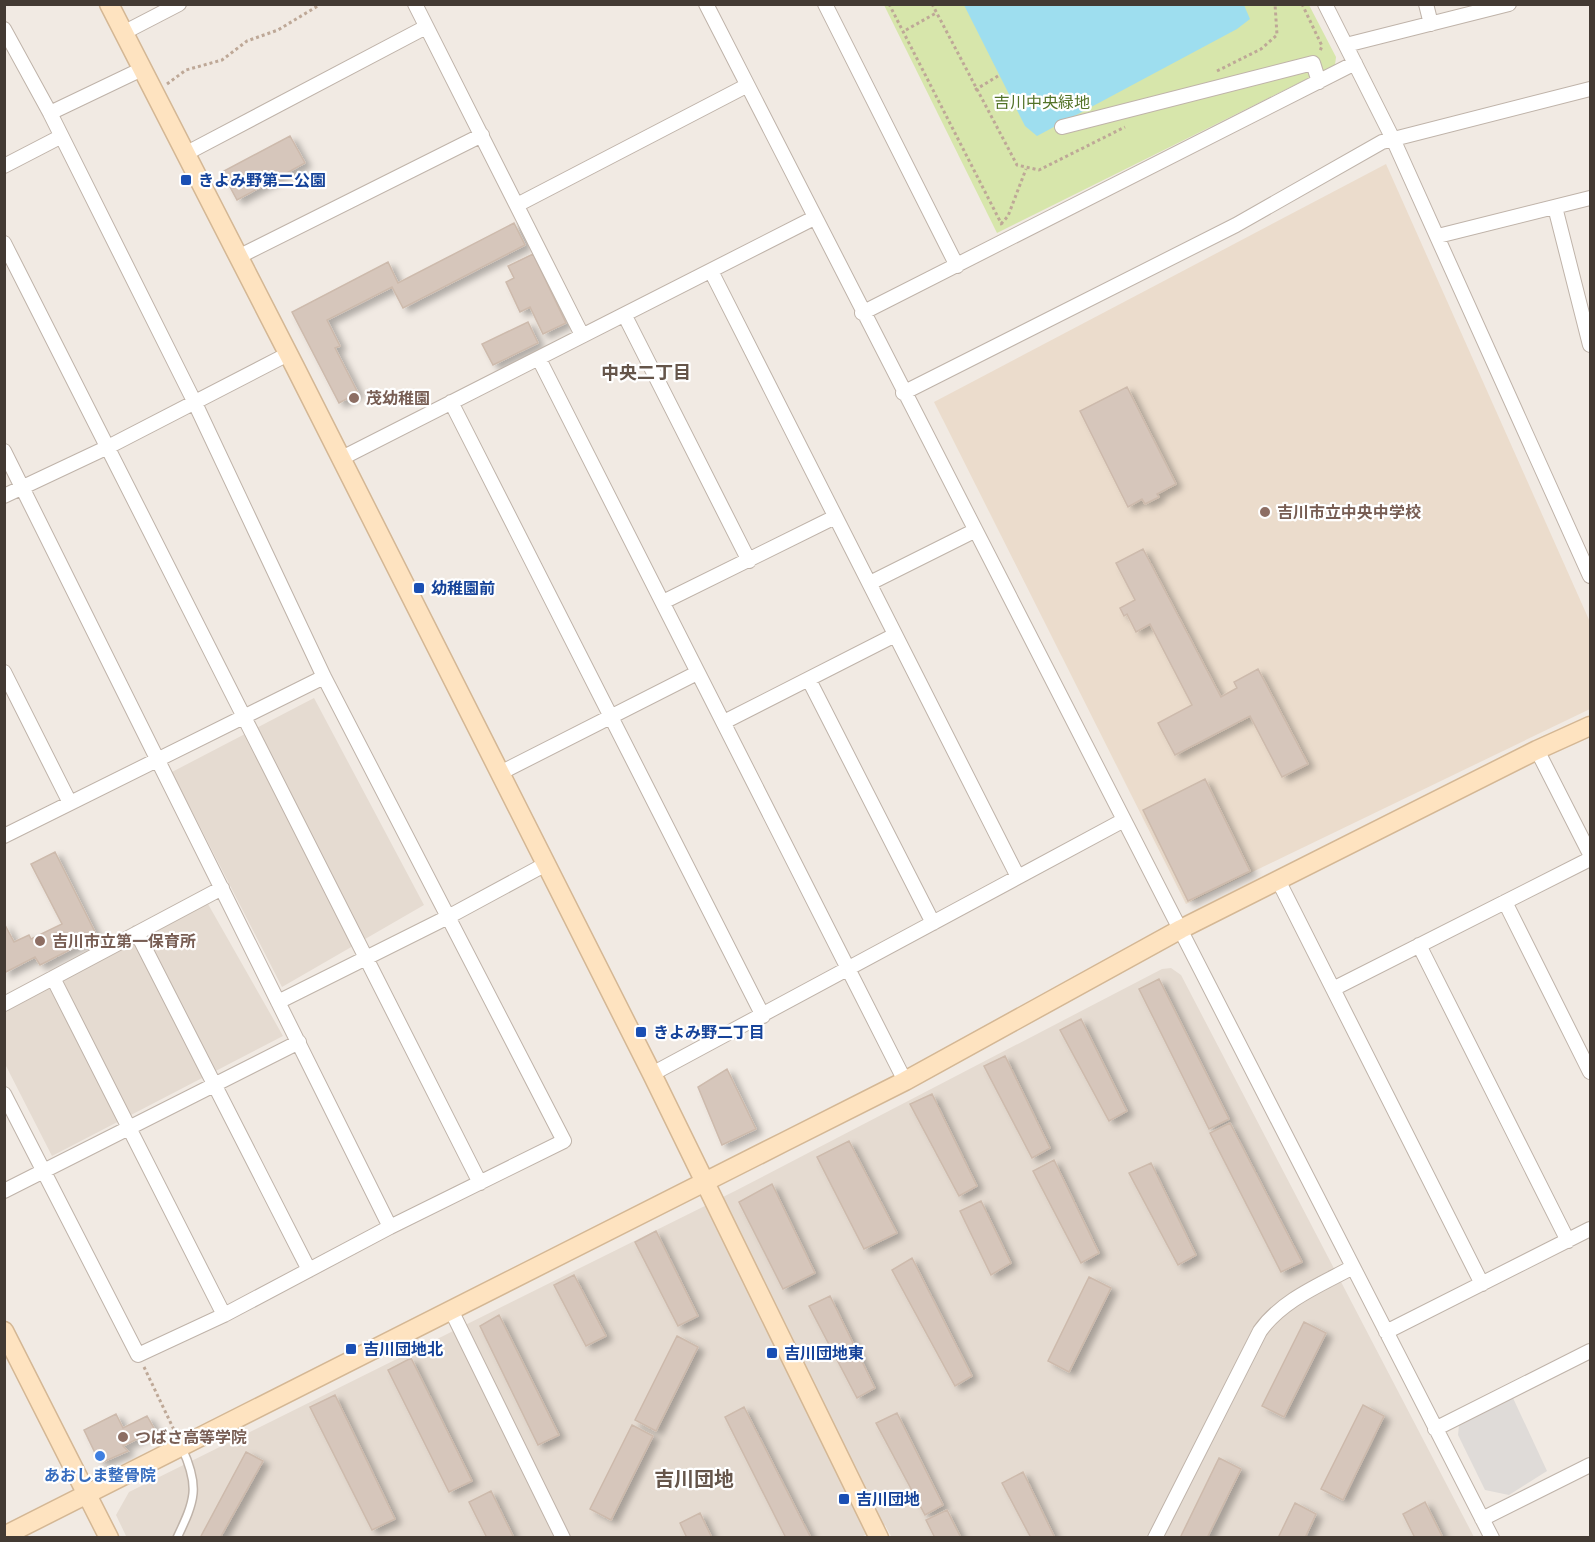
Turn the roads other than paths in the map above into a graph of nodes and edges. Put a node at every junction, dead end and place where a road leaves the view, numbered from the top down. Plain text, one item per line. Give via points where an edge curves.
1 (109, 4) edge
2 (179, 4) edge
3 (415, 4) edge
4 (706, 4) edge
5 (825, 4) edge
6 (1325, 4) edge
7 (1426, 4) edge
8 (1509, 4) edge
9 (1431, 24) junction
10 (426, 27) junction
11 (123, 33) junction
12 (6, 35) edge
13 (1346, 45) junction
14 (1355, 63) junction
15 (146, 76) junction
16 (1319, 82) junction
17 (746, 86) junction
18 (1590, 89) edge
19 (50, 113) junction
20 (1062, 127) dead end
21 (482, 135) junction
22 (60, 137) junction
23 (1393, 139) junction
24 (185, 154) junction
25 (4, 166) edge
26 (1590, 198) edge
27 (517, 205) junction
28 (1556, 207) junction
29 (814, 218) junction
30 (1438, 236) junction
31 (4, 243) edge
32 (238, 257) junction
33 (957, 266) junction
34 (711, 271) junction
35 (862, 313) junction
36 (625, 316) junction
37 (582, 335) junction
38 (1590, 345) edge
39 (288, 354) junction
40 (539, 359) junction
41 (903, 393) junction
42 (194, 401) junction
43 (451, 402) junction
44 (108, 447) junction
45 (4, 451) edge
46 (340, 459) junction
47 (23, 486) junction
48 (4, 496) edge
49 (835, 517) junction
50 (974, 531) junction
51 (749, 561) junction
52 (1590, 576) edge
53 (870, 583) junction
54 (663, 602) junction
55 (895, 635) junction
56 (4, 672) edge
57 (697, 673) junction
58 (324, 677) junction
59 (809, 680) junction
60 (243, 718) junction
61 (611, 718) junction
62 (724, 722) junction
63 (1590, 726) edge
64 (1537, 750) junction
65 (159, 759) junction
66 (500, 773) junction
67 (70, 803) junction
68 (1124, 820) junction
69 (4, 836) edge
70 (1590, 854) edge
71 (1590, 859) edge
72 (546, 864) junction
73 (1018, 877) junction
74 (1278, 880) junction
75 (222, 888) junction
76 (1505, 902) junction
77 (448, 917) junction
78 (933, 923) junction
79 (1181, 929) junction
80 (137, 933) junction
81 (1419, 945) junction
82 (366, 958) junction
83 (848, 969) junction
84 (53, 978) junction
85 (1333, 989) junction
86 (278, 1002) junction
87 (4, 1004) edge
88 (763, 1016) junction
89 (298, 1042) junction
90 (1590, 1072) edge
91 (652, 1074) junction
92 (904, 1081) junction
93 (215, 1085) junction
94 (4, 1094) edge
95 (130, 1129) junction
96 (43, 1172) junction
97 (480, 1183) junction
98 (705, 1183) junction
99 (4, 1191) edge
100 (390, 1227) junction
101 (1590, 1229) edge
102 (1568, 1240) junction
103 (1353, 1267) junction
104 (309, 1270) junction
105 (1482, 1284) junction
106 (451, 1310) junction
107 (224, 1314) junction
108 (4, 1331) edge
109 (1386, 1332) junction
110 (1590, 1351) edge
111 (1435, 1429) junction
112 (182, 1448) junction
113 (1590, 1465) edge
114 (87, 1495) junction
115 (1482, 1519) junction
116 (4, 1536) edge
117 (876, 1536) edge
118 (109, 1538) edge
119 (177, 1538) edge
120 (563, 1538) edge
121 (1155, 1538) edge
122 (1492, 1538) edge

1 - 11 street
2 - 11 street
3 - 10 street
4 - 17 street
5 - 33 street
6 - 13 street
7 - 9 street
8 - 9 street
9 - 13 street
10 - 21 street
10 - 24 street
11 - 15 street
12 - 19 street
13 - 14 street
14 - 16 street
14 - 23 street
15 - 19 street
15 - 24 street
16 - 20 street via 1313,63
16 - 33 street
17 - 27 street
17 - 29 street
18 - 23 street
19 - 22 street
21 - 27 street
21 - 32 street
22 - 25 street
22 - 42 street
23 - 30 street
23 - 41 street via 1377,144 1148,271
24 - 32 street
26 - 28 street
27 - 37 street
28 - 30 street
28 - 38 street
29 - 34 street
29 - 35 street
30 - 52 street
31 - 44 street
32 - 39 street
33 - 35 street
34 - 36 street
34 - 49 street
35 - 41 street
36 - 37 street
36 - 51 street
37 - 40 street
39 - 42 street
39 - 46 street
40 - 43 street
40 - 54 street
41 - 50 street
42 - 44 street
42 - 58 street
43 - 46 street
43 - 61 street
44 - 47 street
44 - 60 street
45 - 47 street
46 - 66 street
47 - 48 street
47 - 65 street
49 - 51 street
49 - 53 street
50 - 53 street
50 - 68 street
51 - 54 street
53 - 55 street
54 - 57 street
55 - 59 street
55 - 73 street
56 - 67 street
57 - 61 street
57 - 62 street
58 - 60 street
58 - 77 street
59 - 62 street
59 - 78 street
60 - 65 street
60 - 82 street
61 - 66 street
61 - 88 street
62 - 83 street
63 - 64 street
64 - 70 street
64 - 74 street
65 - 67 street
65 - 75 street
66 - 72 street
67 - 69 street
68 - 73 street
68 - 79 street
71 - 76 street
72 - 77 street
72 - 91 street
73 - 78 street
74 - 79 street
74 - 85 street
75 - 80 street
75 - 86 street
76 - 81 street
76 - 90 street
77 - 82 street
77 - 97 street via 564,1142
78 - 83 street
79 - 92 street
79 - 103 street
80 - 84 street
80 - 93 street
81 - 85 street
81 - 102 street
82 - 86 street
82 - 97 street
83 - 88 street
83 - 92 street
84 - 87 street
84 - 95 street
85 - 105 street
86 - 89 street
88 - 91 street
89 - 93 street
89 - 100 street
91 - 98 street
92 - 98 street
93 - 95 street
93 - 104 street
94 - 96 street
95 - 96 street
95 - 107 street
96 - 99 street
96 - 107 street via 138,1355
97 - 100 street
98 - 106 street
98 - 117 street
100 - 104 street
101 - 102 street
102 - 105 street
103 - 109 street
103 - 121 street via 1270,1317
104 - 107 street
105 - 109 street
106 - 112 street
106 - 120 street
108 - 114 street
109 - 111 street
110 - 111 street
111 - 115 street
112 - 114 street
112 - 119 lane via 193,1471 195,1495
113 - 115 street
114 - 116 street
114 - 118 street
115 - 122 street

